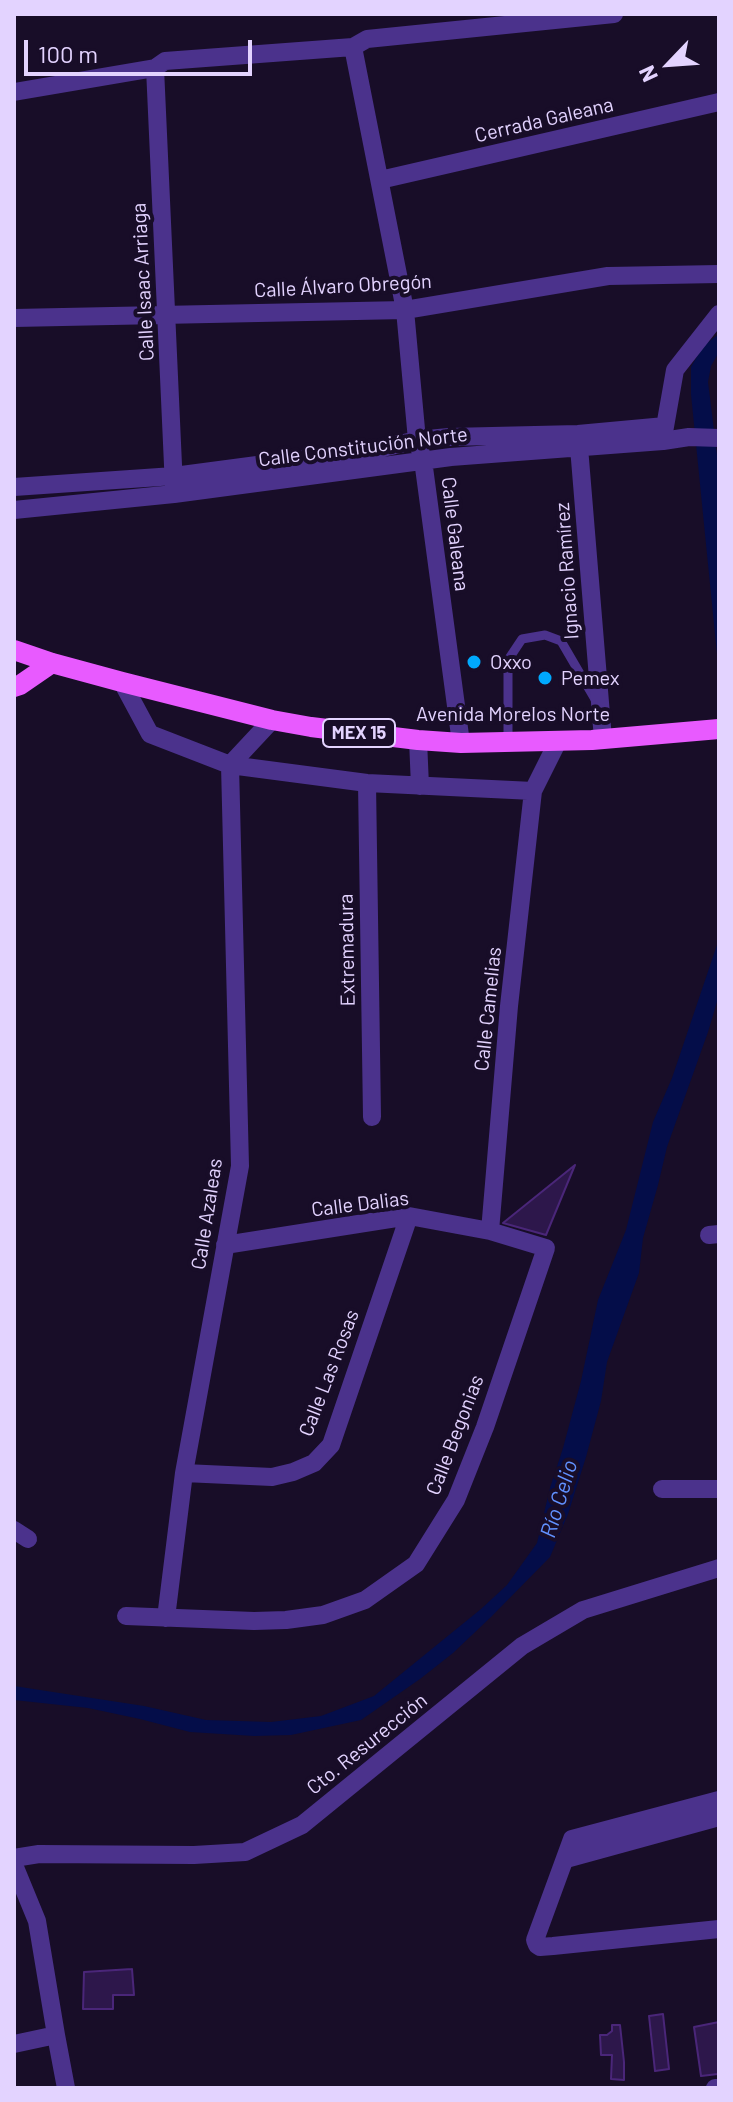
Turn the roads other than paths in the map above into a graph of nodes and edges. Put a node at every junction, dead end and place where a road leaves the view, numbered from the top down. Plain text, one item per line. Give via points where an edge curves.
1 (614, 14) edge
2 (549, 17) edge
3 (353, 47) junction
4 (155, 68) junction
5 (14, 92) edge
6 (719, 102) edge
7 (380, 180) junction
8 (719, 274) edge
9 (405, 310) junction
10 (719, 314) edge
11 (166, 315) junction
12 (14, 318) edge
13 (664, 434) junction
14 (719, 438) edge
15 (417, 440) junction
16 (579, 441) junction
17 (423, 460) junction
18 (174, 485) junction
19 (14, 487) edge
20 (14, 510) edge
21 (14, 650) edge
22 (52, 663) junction
23 (122, 682) junction
24 (14, 687) edge
25 (600, 707) junction
26 (272, 720) junction
27 (716, 730) edge
28 (603, 739) junction
29 (418, 740) junction
30 (558, 741) junction
31 (508, 742) junction
32 (461, 743) junction
33 (230, 765) junction
34 (367, 783) junction
35 (420, 786) junction
36 (533, 791) junction
37 (372, 1117) dead end
38 (409, 1216) junction
39 (490, 1231) junction
40 (225, 1245) junction
41 (546, 1248) joint
42 (184, 1473) junction
43 (662, 1489) dead end
44 (719, 1489) edge
45 (719, 1568) edge
46 (126, 1616) dead end
47 (166, 1618) junction
48 (719, 1800) edge
49 (719, 1817) edge
50 (14, 1858) edge
51 (566, 1859) junction
52 (14, 1865) edge
53 (719, 1929) edge
54 (56, 2035) junction
55 (14, 2044) edge
56 (66, 2088) edge

1 - 2 street
2 - 3 street via 367,39
3 - 4 street via 165,61
3 - 7 street, Calle Galeana
4 - 5 street
4 - 11 street, Calle Isaac Arriaga
6 - 7 street, Cerrada Galeana
7 - 9 street, Calle Galeana
8 - 9 street, Calle Álvaro Obregón via 608,276
9 - 11 street, Calle Álvaro Obregón
9 - 15 street, Calle Galeana
10 - 13 street via 675,370
11 - 12 street, Calle Álvaro Obregón
11 - 18 street, Calle Isaac Arriaga
13 - 14 street, Calle Constitución Norte
13 - 16 street, Calle Constitución Norte
15 - 16 street, Calle Constitución Norte
15 - 17 street, Calle Galeana
15 - 18 street, Calle Constitución Norte
16 - 17 street, Calle Constitución Norte
16 - 25 street, Ignacio Ramírez
17 - 18 street, Calle Constitución Norte
17 - 32 street, Calle Galeana
18 - 19 street, Calle Constitución Norte
18 - 20 street, Calle Constitución Norte
21 - 22 main road, Avenida Morelos Norte / MEX 15
22 - 23 main road, Avenida Morelos Norte / MEX 15
22 - 24 main road
23 - 26 main road, Avenida Morelos Norte / MEX 15
23 - 33 street via 150,734
25 - 28 street, Ignacio Ramírez
25 - 31 lane via 561,641 545,635 522,639 508,660
26 - 29 main road, Avenida Morelos Norte / MEX 15
26 - 33 street
27 - 28 main road, Avenida Morelos Norte / MEX 15
28 - 30 main road, Avenida Morelos Norte / MEX 15
29 - 32 main road, Avenida Morelos Norte / MEX 15
29 - 35 street
30 - 31 main road, Avenida Morelos Norte / MEX 15
30 - 36 street
31 - 32 main road, Avenida Morelos Norte / MEX 15
33 - 34 street
33 - 40 street, Calle Azaleas via 240,1166
34 - 35 street
34 - 37 street, Extremadura
35 - 36 street
36 - 39 street, Calle Camelias
38 - 39 street, Calle Dalias
38 - 40 street, Calle Dalias
38 - 42 street, Calle Las Rosas via 331,1445 314,1463 272,1477
39 - 41 street, Calle Dalias
40 - 42 street, Calle Azaleas
41 - 47 street, Calle Begonias via 456,1500 416,1564 365,1600 323,1615 254,1621
42 - 47 street, Calle Azaleas
43 - 44 street
45 - 50 street, Cto. Resurección via 583,1610 522,1646 302,1825 245,1852
46 - 47 street, Calle Begonias
48 - 51 street via 572,1839
49 - 51 street
51 - 53 street via 535,1940 540,1947
52 - 54 street via 37,1921
54 - 55 street
54 - 56 street

